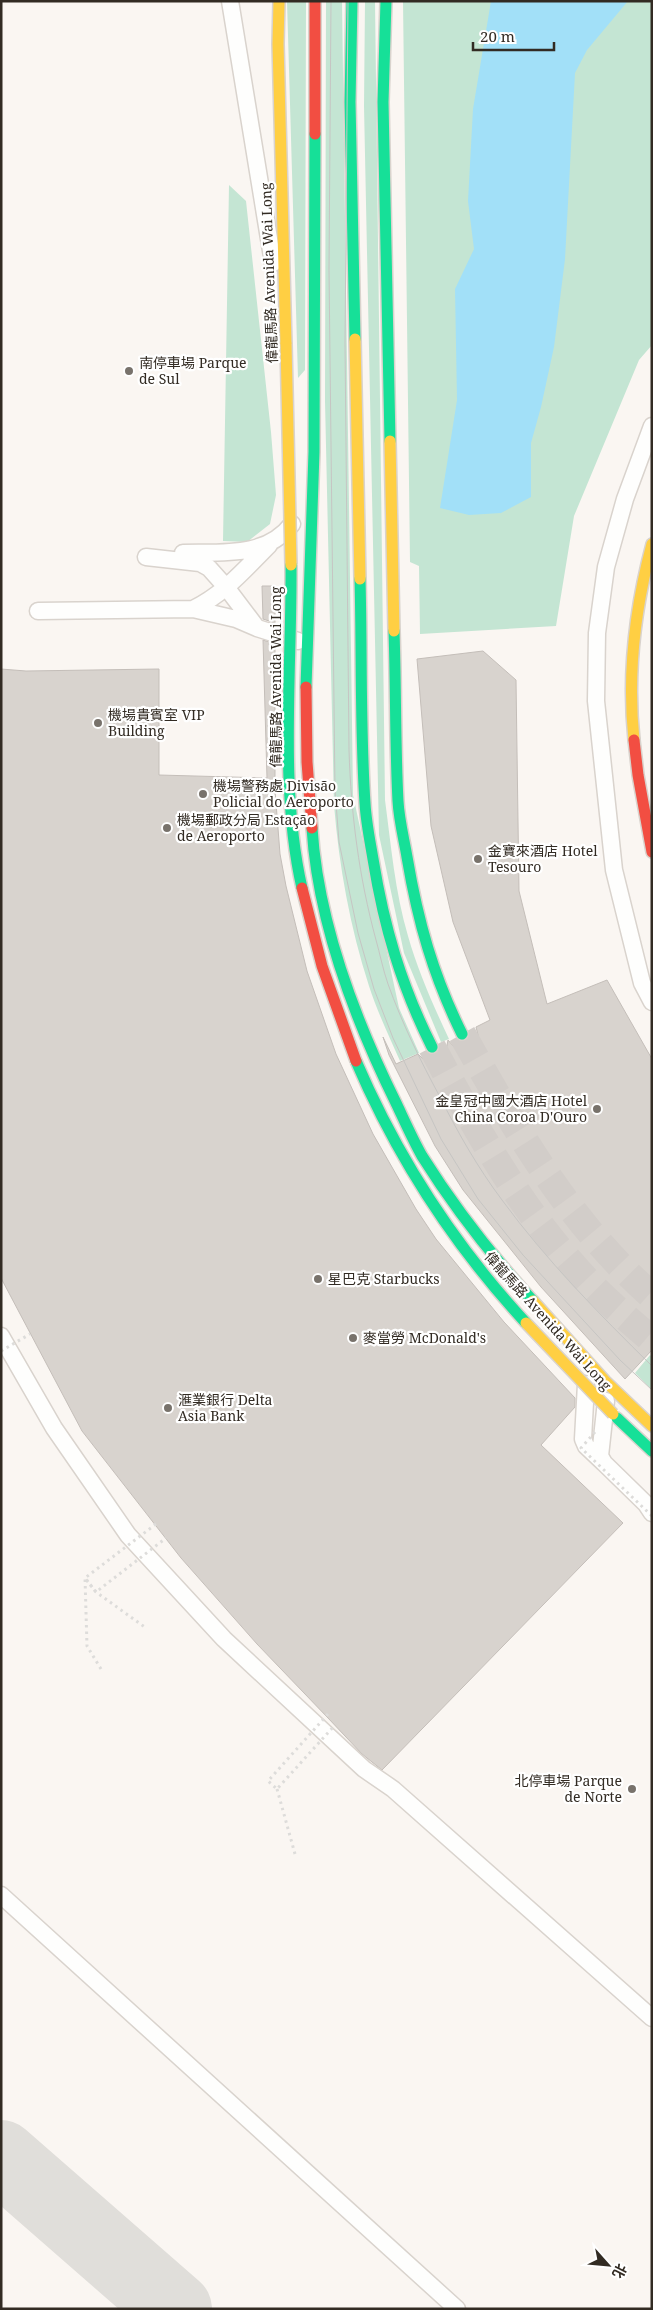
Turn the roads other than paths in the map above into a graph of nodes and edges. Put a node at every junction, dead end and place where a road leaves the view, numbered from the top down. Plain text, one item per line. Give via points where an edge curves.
1 (230, 1) edge
2 (279, 1) edge
3 (315, 1) edge
4 (352, 1) edge
5 (386, 1) edge
6 (286, 344) junction
7 (652, 426) edge
8 (312, 493) junction
9 (272, 542) junction
10 (652, 544) edge
11 (226, 587) junction
12 (193, 609) junction
13 (38, 611) dead end
14 (257, 628) junction
15 (306, 650) junction
16 (652, 852) edge
17 (652, 1002) edge
18 (462, 1034) tunnel mouth
19 (432, 1048) tunnel mouth
20 (1, 1336) edge
21 (582, 1354) junction
22 (605, 1381) junction
23 (652, 1426) edge
24 (652, 1451) edge
25 (604, 1463) junction
26 (650, 1510) edge
27 (1, 1894) edge
28 (652, 2018) edge
29 (456, 2309) edge

1 - 6 lane
2 - 6 street, 偉龍馬路 Avenida Wai Long
3 - 8 street, 偉龍馬路 Avenida Wai Long
4 - 19 street via 350,112 365,804 374,870 388,933 406,991
5 - 18 street via 383,102 398,803 407,865 421,925 437,980
6 - 24 street, 偉龍馬路 Avenida Wai Long, bridge via 292,574 292,799 300,882 326,982 363,1079 430,1202 514,1310
7 - 17 lane via 625,499 606,567 597,633 596,701 614,870 642,983
8 - 9 lane via 288,529
8 - 15 street, 偉龍馬路 Avenida Wai Long
9 - 11 lane
9 - 11 lane via 247,551 146,557 200,563
10 - 16 street via 634,627 632,717
11 - 12 lane
11 - 14 lane
12 - 13 lane
12 - 14 lane via 236,619
14 - 15 lane via 296,640
15 - 21 street, 偉龍馬路 Avenida Wai Long via 307,762 314,861 338,963 375,1060 422,1154 450,1199 529,1298
20 - 28 lane via 54,1428 128,1535 224,1639 364,1769 393,1789
21 - 22 street, 偉龍馬路 Avenida Wai Long
21 - 25 lane via 586,1378 583,1439
22 - 23 street, 偉龍馬路 Avenida Wai Long
22 - 25 lane via 607,1390 600,1448
25 - 26 lane
27 - 29 lane

